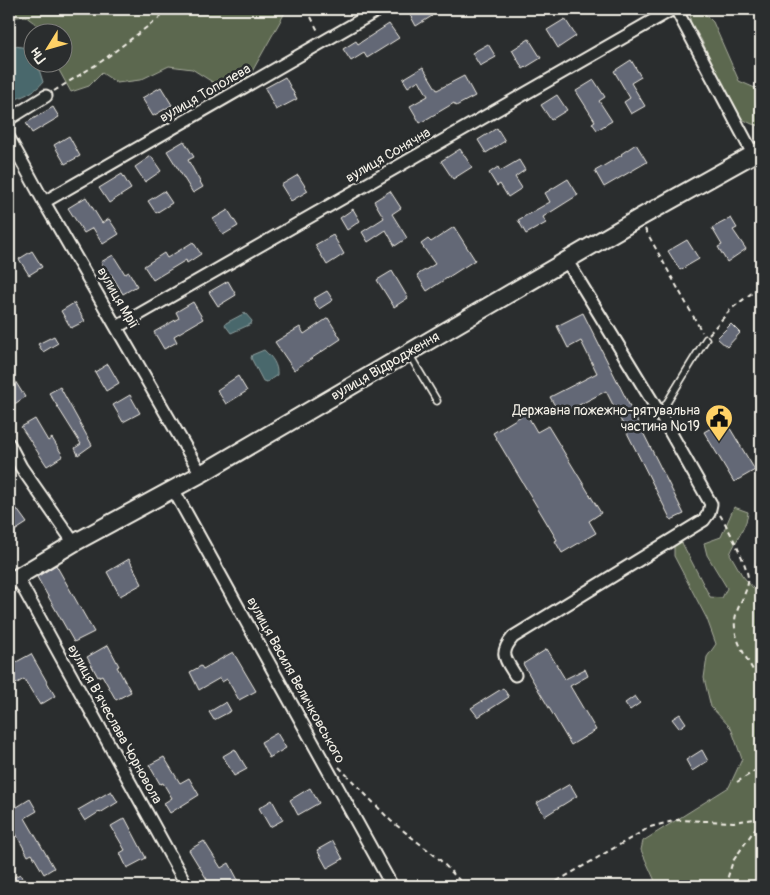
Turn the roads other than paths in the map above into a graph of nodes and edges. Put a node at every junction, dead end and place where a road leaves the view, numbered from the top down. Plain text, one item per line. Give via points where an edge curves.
1 (380, 9) edge
2 (674, 9) edge
3 (46, 96) road end
4 (9, 119) edge
5 (9, 138) edge
6 (757, 152) edge
7 (44, 202) junction
8 (567, 261) junction
9 (117, 327) junction
10 (706, 339) road end
11 (408, 352) junction
12 (437, 401) dead end
13 (660, 414) junction
14 (9, 444) edge
15 (201, 474) junction
16 (174, 489) junction
17 (74, 543) junction
18 (13, 580) edge
19 (515, 675) dead end
20 (187, 886) edge
21 (392, 886) edge

1 - 7 street, вулиця Тополева
2 - 6 street
2 - 9 street, вулиця Сонячна
3 - 4 street
5 - 7 street, вулиця Мрії
6 - 8 street, вулиця Відродження
7 - 9 street, вулиця Мрії
8 - 11 street, вулиця Відродження
8 - 13 street
9 - 15 street, вулиця Мрії
10 - 13 lane
11 - 12 lane
11 - 15 street, вулиця Відродження
13 - 19 street via 711,504 709,513 704,520 513,637 505,647 504,657
14 - 17 street via 21,467
15 - 16 street, вулиця Відродження
16 - 17 street, вулиця Відродження
16 - 21 street, вулиця Василя Величковського
17 - 18 street, вулиця Відродження
18 - 20 street, вулиця Вʼячеслава Чорновола

